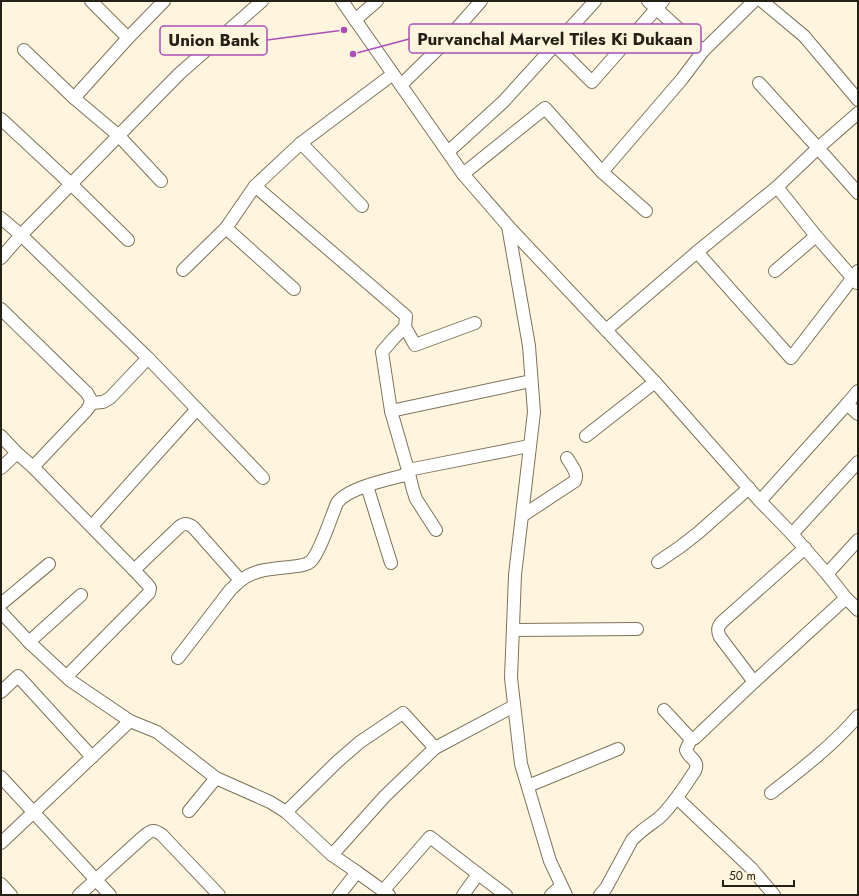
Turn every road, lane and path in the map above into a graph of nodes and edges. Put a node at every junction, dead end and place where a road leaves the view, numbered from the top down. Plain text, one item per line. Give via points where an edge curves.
1 (164, 1) edge
2 (262, 1) edge
3 (342, 1) edge
4 (378, 1) edge
5 (481, 1) edge
6 (595, 1) edge
7 (754, 1) edge
8 (762, 1) edge
9 (95, 2) edge
10 (656, 3) edge
11 (355, 20) junction
12 (128, 38) junction
13 (555, 45) junction
14 (24, 50) dead end
15 (703, 52) junction
16 (393, 74) junction
17 (759, 83) dead end
18 (400, 85) junction
19 (74, 98) junction
20 (858, 100) edge
21 (858, 113) edge
22 (1, 118) edge
23 (119, 136) junction
24 (301, 143) junction
25 (818, 148) junction
26 (448, 152) junction
27 (602, 172) junction
28 (463, 174) junction
29 (162, 181) dead end
30 (71, 184) junction
31 (255, 186) junction
32 (777, 187) junction
33 (858, 193) edge
34 (362, 206) dead end
35 (646, 211) dead end
36 (1, 218) edge
37 (508, 226) junction
38 (226, 228) junction
39 (21, 235) junction
40 (816, 236) junction
41 (128, 240) dead end
42 (697, 252) junction
43 (1, 258) edge
44 (183, 270) dead end
45 (775, 271) dead end
46 (856, 277) edge
47 (294, 289) dead end
48 (1, 309) edge
49 (475, 323) dead end
50 (405, 327) junction
51 (606, 330) junction
52 (148, 358) junction
53 (531, 381) junction
54 (656, 382) junction
55 (858, 391) edge
56 (90, 403) junction
57 (847, 404) junction
58 (197, 409) junction
59 (391, 411) junction
60 (858, 414) edge
61 (1, 436) edge
62 (586, 436) dead end
63 (529, 446) junction
64 (17, 453) junction
65 (567, 458) dead end
66 (858, 462) edge
67 (33, 467) junction
68 (1, 468) edge
69 (408, 472) junction
70 (262, 478) dead end
71 (367, 486) junction
72 (748, 488) junction
73 (760, 501) junction
74 (522, 516) junction
75 (92, 526) junction
76 (436, 530) dead end
77 (792, 534) junction
78 (858, 540) edge
79 (805, 548) junction
80 (658, 562) dead end
81 (391, 563) dead end
82 (49, 564) dead end
83 (134, 570) junction
84 (827, 574) junction
85 (240, 580) junction
86 (81, 595) dead end
87 (846, 598) junction
88 (1, 604) edge
89 (858, 610) edge
90 (1, 612) edge
91 (637, 629) dead end
92 (513, 630) junction
93 (28, 642) junction
94 (178, 658) dead end
95 (67, 676) junction
96 (754, 682) junction
97 (1, 692) edge
98 (514, 706) junction
99 (664, 710) dead end
100 (858, 716) edge
101 (130, 721) junction
102 (691, 739) junction
103 (435, 748) junction
104 (618, 749) dead end
105 (92, 757) junction
106 (1, 777) edge
107 (216, 778) junction
108 (528, 786) junction
109 (771, 793) dead end
110 (677, 798) junction
111 (189, 811) dead end
112 (33, 812) junction
113 (286, 812) junction
114 (1, 843) edge
115 (332, 855) junction
116 (357, 872) junction
117 (478, 874) junction
118 (96, 879) junction
119 (1, 884) edge
120 (563, 890) edge
121 (386, 893) edge
122 (217, 894) edge
123 (11, 895) edge
124 (79, 895) edge
125 (110, 895) edge
126 (339, 895) edge
127 (463, 895) edge
128 (506, 895) edge
129 (551, 895) edge
130 (600, 895) edge
131 (774, 895) edge

1 - 12 street
2 - 23 street via 179,74
3 - 11 street
4 - 11 street
5 - 18 street via 442,45
6 - 13 street
7 - 15 street
8 - 20 street via 804,36
9 - 12 street
10 - 13 street via 592,82
10 - 15 street
11 - 16 street
12 - 19 street
13 - 26 street via 503,102
14 - 19 street
15 - 27 street
16 - 18 street
16 - 24 street
17 - 25 street
18 - 26 street
19 - 23 street
21 - 25 street
22 - 30 street
23 - 29 street
23 - 30 street
24 - 31 street
24 - 34 street
25 - 32 street
25 - 33 street
26 - 28 street
27 - 28 street via 544,108
27 - 35 street
28 - 37 street
30 - 39 street
30 - 41 street
31 - 38 street
31 - 50 street via 406,316
32 - 40 street
32 - 42 street
36 - 39 street
37 - 51 street
37 - 53 street via 529,346
38 - 44 street
38 - 47 street
39 - 43 street
39 - 52 street
40 - 45 street
40 - 46 street
42 - 46 street via 791,358
42 - 51 street
48 - 56 street via 87,393
49 - 50 street via 415,344
50 - 59 street via 382,352
51 - 54 street
52 - 56 street via 110,398 103,402
52 - 58 street
53 - 59 street
53 - 63 street via 534,412
54 - 62 street
54 - 72 street
55 - 57 street
56 - 67 street via 86,411
57 - 60 street
57 - 73 street
58 - 70 street
58 - 75 street
59 - 69 street
61 - 64 street
63 - 69 street
63 - 74 street
64 - 67 street
64 - 68 street
65 - 74 street via 577,475 575,481
66 - 77 street
67 - 75 street
69 - 71 street
69 - 76 street via 416,499
71 - 81 street
71 - 85 street via 344,496 337,503 311,561 299,566 250,574
72 - 73 street
72 - 80 street via 698,533
73 - 77 street
74 - 92 street via 515,575
75 - 83 street
77 - 79 street
78 - 84 street
79 - 84 street
79 - 96 street via 718,627 720,637
82 - 88 street
83 - 85 street via 186,523 193,527
83 - 95 street via 150,588 149,593
84 - 87 street
85 - 94 street
86 - 93 street
87 - 89 street
87 - 96 street
90 - 93 street
91 - 92 street
92 - 98 street via 511,678
93 - 95 street
95 - 101 street
96 - 102 street
97 - 105 street via 18,676
98 - 103 street
98 - 108 street via 522,764
99 - 102 street
100 - 109 street via 819,755
101 - 105 street
101 - 107 street via 156,732
102 - 110 street via 686,752 697,767
103 - 113 street via 403,713 354,747
103 - 115 street via 385,796
104 - 108 street
105 - 112 street
106 - 112 street
107 - 111 street
107 - 113 street via 270,802
108 - 120 street via 550,861
110 - 130 street via 659,818 632,840
110 - 131 street via 751,868
112 - 114 street
112 - 118 street
113 - 115 street
115 - 116 street
116 - 121 street
116 - 126 street
117 - 121 street via 430,836
117 - 127 street
117 - 128 street
118 - 122 street via 146,834 155,831 162,835
118 - 124 street
118 - 125 street
119 - 123 street
120 - 129 street

